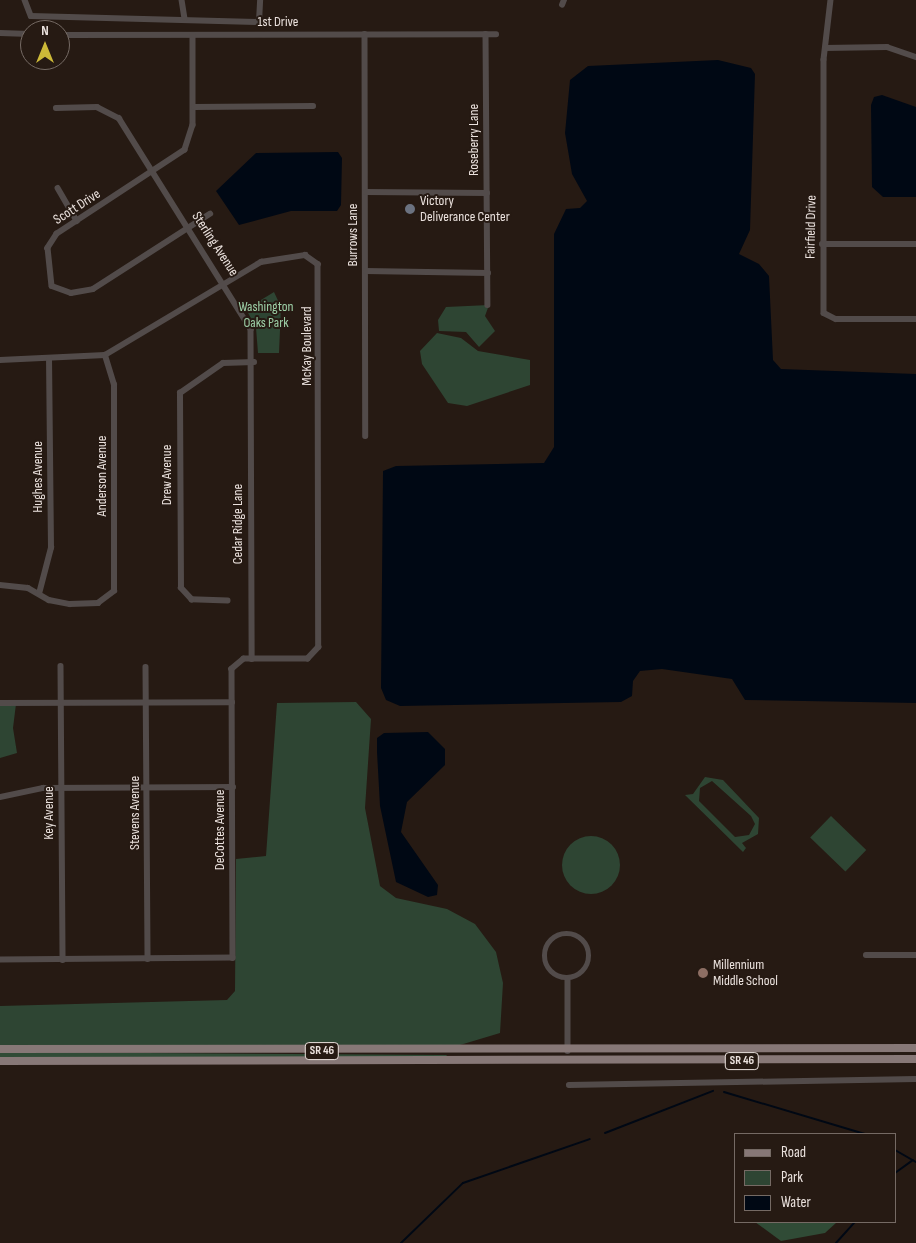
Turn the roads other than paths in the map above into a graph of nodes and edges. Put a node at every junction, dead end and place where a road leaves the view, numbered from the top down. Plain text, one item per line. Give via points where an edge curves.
1 (25, 0) edge
2 (182, 0) edge
3 (260, 0) edge
4 (831, 0) edge
5 (185, 18) junction
6 (0, 33) edge
7 (20, 34) edge
8 (365, 34) junction
9 (486, 34) junction
10 (496, 34) dead end
11 (70, 35) edge
12 (193, 35) junction
13 (825, 48) junction
14 (916, 57) edge
15 (313, 106) dead end
16 (194, 107) junction
17 (56, 108) dead end
18 (154, 173) junction
19 (58, 188) dead end
20 (366, 192) junction
21 (487, 193) junction
22 (210, 214) dead end
23 (77, 221) junction
24 (189, 228) junction
25 (822, 244) junction
26 (916, 244) edge
27 (366, 271) junction
28 (488, 273) junction
29 (225, 283) junction
30 (488, 305) dead end
31 (916, 318) edge
32 (104, 355) junction
33 (49, 359) junction
34 (0, 360) edge
35 (254, 362) junction
36 (253, 390) joint
37 (366, 436) dead end
38 (0, 585) edge
39 (39, 594) junction
40 (228, 601) dead end
41 (252, 659) junction
42 (60, 666) dead end
43 (146, 667) dead end
44 (61, 702) junction
45 (147, 702) junction
46 (232, 702) junction
47 (0, 703) edge
48 (62, 787) junction
49 (148, 787) junction
50 (233, 787) junction
51 (0, 797) edge
52 (866, 955) dead end
53 (916, 955) edge
54 (148, 959) junction
55 (0, 960) edge
56 (63, 960) junction
57 (568, 978) junction
58 (916, 1048) edge
59 (0, 1049) edge
60 (568, 1051) junction
61 (916, 1059) edge
62 (0, 1060) edge
63 (916, 1079) edge
64 (569, 1085) dead end

1 - 5 street via 31,16
2 - 5 street
3 - 5 street via 259,22
4 - 13 street, Fairfield Drive
6 - 7 street
8 - 9 street, 1st Drive
8 - 12 street, 1st Drive
8 - 20 street, Burrows Lane
9 - 10 street, 1st Drive
9 - 21 street, Roseberry Lane
11 - 12 street, 1st Drive
12 - 16 street, Scott Drive
13 - 14 street via 887,47
13 - 25 street, Fairfield Drive
15 - 16 street
16 - 18 street, Scott Drive via 185,150
17 - 18 street, Sterling Avenue via 97,107 114,113
18 - 23 street, Scott Drive
18 - 24 street, Sterling Avenue
19 - 23 street
20 - 21 street
20 - 27 street, Burrows Lane
21 - 28 street, Roseberry Lane
22 - 24 street, Scott Drive
23 - 24 street, Scott Drive via 57,234 48,248 49,278 59,291 93,289
24 - 29 street, Sterling Avenue
25 - 26 street
25 - 31 street, Fairfield Drive via 823,308 828,317
27 - 28 street
27 - 37 street, Burrows Lane
28 - 30 street, Roseberry Lane
29 - 32 street, McKay Boulevard
29 - 35 street, Sterling Avenue via 251,329
29 - 41 street, McKay Boulevard via 261,262 296,255 312,257 319,269 319,647 308,659
32 - 33 street, McKay Boulevard
32 - 39 street, Anderson Avenue via 114,392 115,584 110,597 98,603 70,604
33 - 34 street, McKay Boulevard
33 - 39 street, Hughes Avenue via 50,548
35 - 36 street, Sterling Avenue
35 - 40 street, Drew Avenue via 223,363 180,393 181,588 192,600
36 - 41 street, Cedar Ridge Lane
38 - 39 street via 28,588
41 - 46 street via 234,664
42 - 44 street, Key Avenue
43 - 45 street, Stevens Avenue
44 - 45 street
44 - 47 street
44 - 48 street, Key Avenue
45 - 46 street
45 - 49 street, Stevens Avenue
46 - 50 street, DeCottes Avenue
48 - 49 street
48 - 51 street
48 - 56 street, Key Avenue
49 - 50 street
49 - 54 street, Stevens Avenue
50 - 54 street, DeCottes Avenue via 232,958
52 - 53 street
54 - 56 street
55 - 56 street
57 - 57 street via 583,972 590,956 583,940 567,934 552,940 545,956 552,972
57 - 60 street
58 - 60 main road, SR 46
59 - 60 main road, SR 46
61 - 62 main road, SR 46
63 - 64 street

